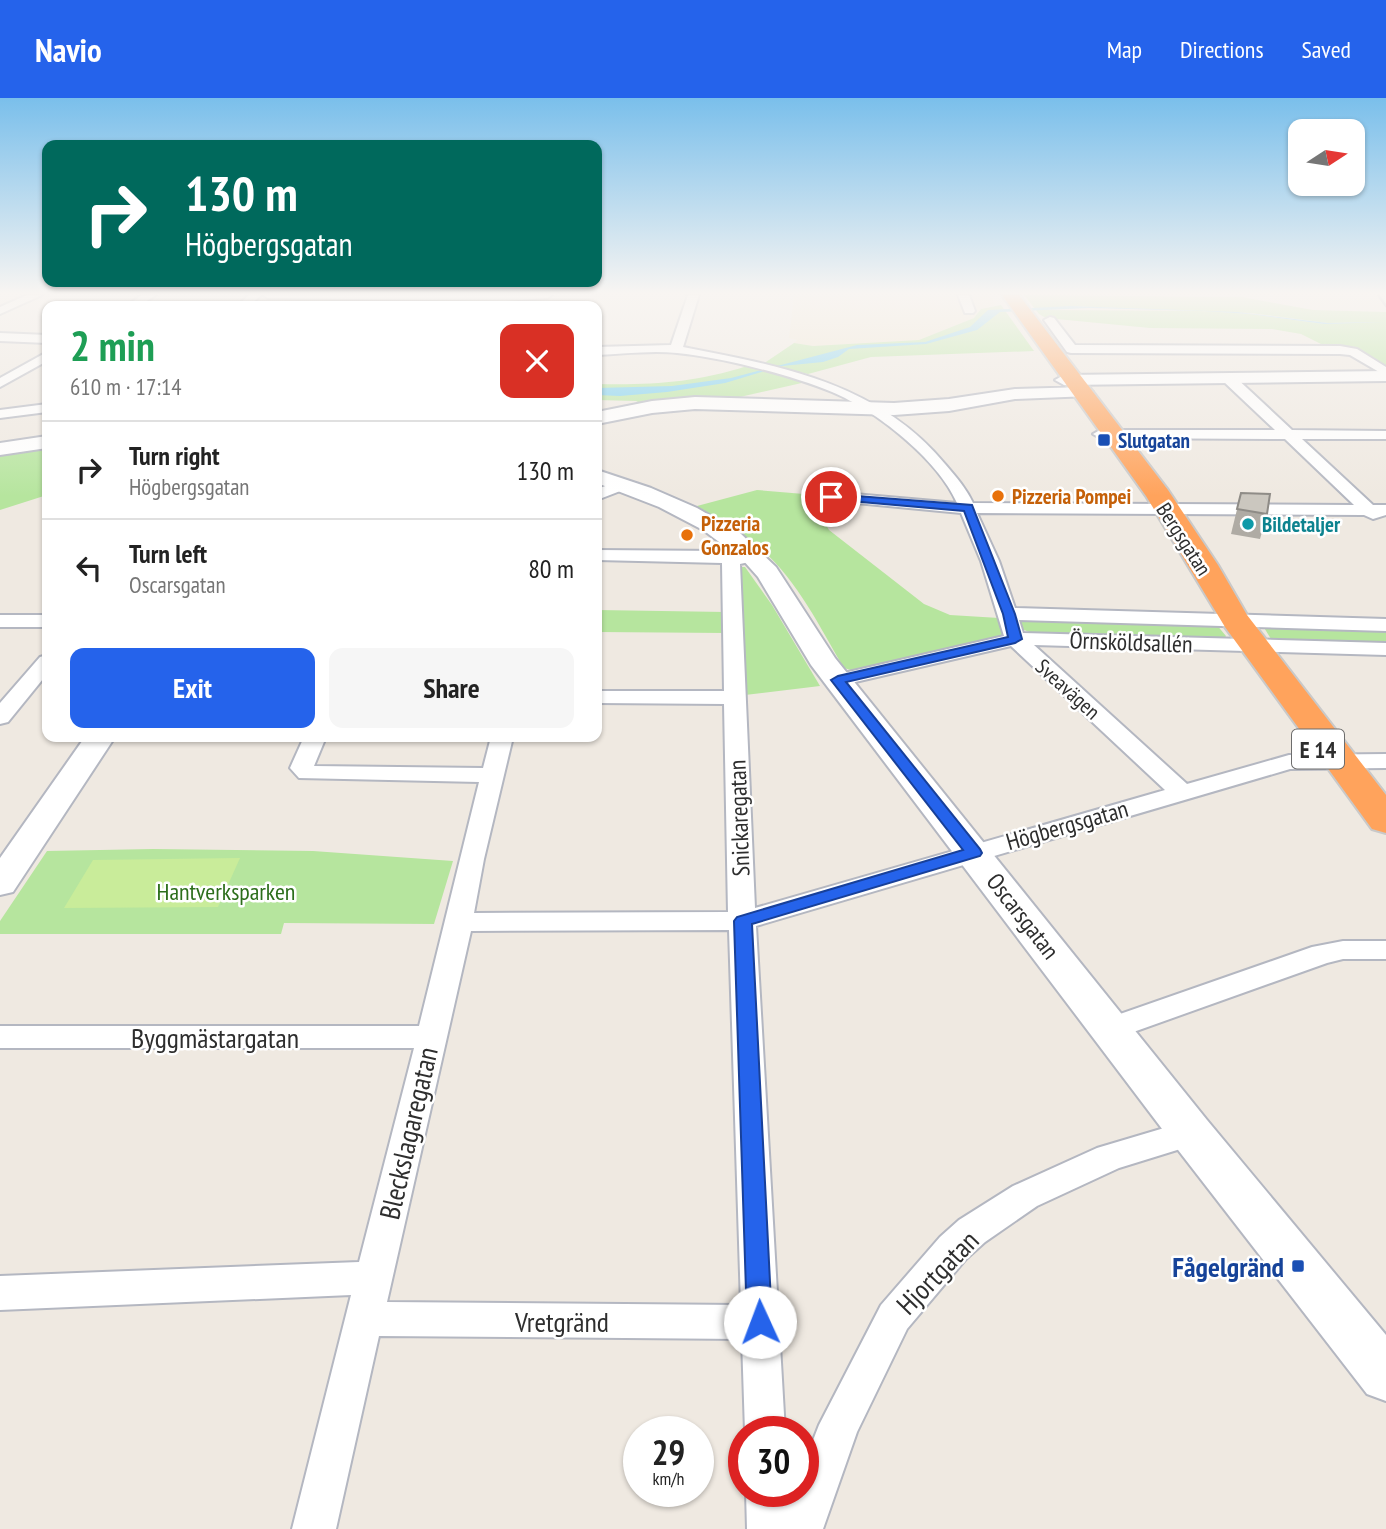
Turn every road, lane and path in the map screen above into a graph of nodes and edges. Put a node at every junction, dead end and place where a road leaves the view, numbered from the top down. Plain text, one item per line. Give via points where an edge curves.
1 (37, 362) edge
2 (741, 362) edge
3 (1065, 362) edge
4 (1366, 362) edge
5 (1386, 374) edge
6 (1228, 378) junction
7 (0, 383) edge
8 (1074, 386) junction
9 (42, 409) edge
10 (875, 409) junction
11 (0, 414) edge
12 (602, 417) edge
13 (1106, 434) junction
14 (1287, 434) junction
15 (1386, 435) edge
16 (42, 443) edge
17 (0, 449) edge
18 (605, 485) edge
19 (831, 497) dead end
20 (968, 508) junction
21 (1160, 510) junction
22 (1368, 510) junction
23 (1386, 510) edge
24 (1386, 527) edge
25 (602, 555) edge
26 (742, 559) junction
27 (1009, 614) junction
28 (0, 621) edge
29 (42, 621) edge
30 (1386, 625) edge
31 (1245, 633) junction
32 (1015, 639) junction
33 (1386, 649) edge
34 (42, 667) edge
35 (838, 680) junction
36 (602, 697) edge
37 (734, 698) junction
38 (0, 717) edge
39 (97, 742) edge
40 (313, 742) edge
41 (501, 742) edge
42 (1334, 761) junction
43 (1386, 761) edge
44 (492, 775) junction
45 (1181, 792) junction
46 (1386, 821) edge
47 (1386, 849) edge
48 (974, 853) junction
49 (0, 884) edge
50 (743, 921) junction
51 (460, 922) junction
52 (1386, 950) edge
53 (1111, 1029) junction
54 (0, 1037) edge
55 (431, 1037) junction
56 (1191, 1133) junction
57 (374, 1278) junction
58 (0, 1293) edge
59 (365, 1319) junction
60 (760, 1322) junction
61 (1386, 1376) edge
62 (764, 1416) edge
63 (768, 1507) edge
64 (314, 1529) edge
65 (769, 1529) edge
66 (801, 1529) edge

1 - 7 street
2 - 10 street, Sveavägen via 837,389
3 - 8 highway, Bergsgatan / E 14
4 - 5 street
5 - 6 street
6 - 8 street
6 - 14 street
8 - 10 street via 949,405
8 - 13 highway, Bergsgatan / E 14
9 - 11 street
10 - 12 street via 695,403
10 - 20 street, Sveavägen via 933,457
13 - 14 street
13 - 21 highway, Bergsgatan / E 14
14 - 15 street
14 - 22 street
16 - 17 street
18 - 26 street, Oscarsgatan via 667,502 691,514 724,534
19 - 20 street
20 - 21 street
20 - 27 street, Sveavägen
21 - 22 street
21 - 31 highway, Bergsgatan / E 14 via 1190,566 1216,590
22 - 23 street
22 - 24 street
25 - 26 street
26 - 35 street, Oscarsgatan via 782,593 807,639
26 - 37 street, Snickaregatan
27 - 31 street, Örnsköldsallén
27 - 32 street, Sveavägen
28 - 29 street
30 - 31 street, Örnsköldsallén
31 - 32 street, Örnsköldsallén
31 - 33 street, Örnsköldsallén
31 - 42 highway, Bergsgatan / E 14 via 1281,693
32 - 35 street, Örnsköldsallén
32 - 45 street, Sveavägen
34 - 38 street
35 - 48 street, Oscarsgatan
36 - 37 street
37 - 50 street, Snickaregatan
39 - 49 street
40 - 44 street via 302,768 307,773
41 - 44 street, Bleckslagaregatan
42 - 43 street, Högbergsgatan
42 - 45 street, Högbergsgatan via 1289,762
42 - 46 highway, Bergsgatan / E 14
42 - 47 highway, Bergsgatan / E 14
44 - 51 street, Bleckslagaregatan
45 - 48 street, Högbergsgatan
48 - 50 street, Högbergsgatan
48 - 53 street, Oscarsgatan
50 - 51 street, Högbergsgatan
50 - 60 street, Snickaregatan
51 - 55 street, Bleckslagaregatan
52 - 53 street via 1321,954
53 - 56 street, Oscarsgatan
54 - 55 street, Byggmästargatan
55 - 57 street, Bleckslagaregatan
56 - 61 street, Oscarsgatan
56 - 66 street, Hjortgatan via 1108,1158 1025,1196 953,1248 894,1317 839,1425
57 - 58 street
57 - 59 street, Bleckslagaregatan
59 - 60 street, Vretgränd
59 - 64 street, Bleckslagaregatan
60 - 62 street, Snickaregatan
63 - 65 street

